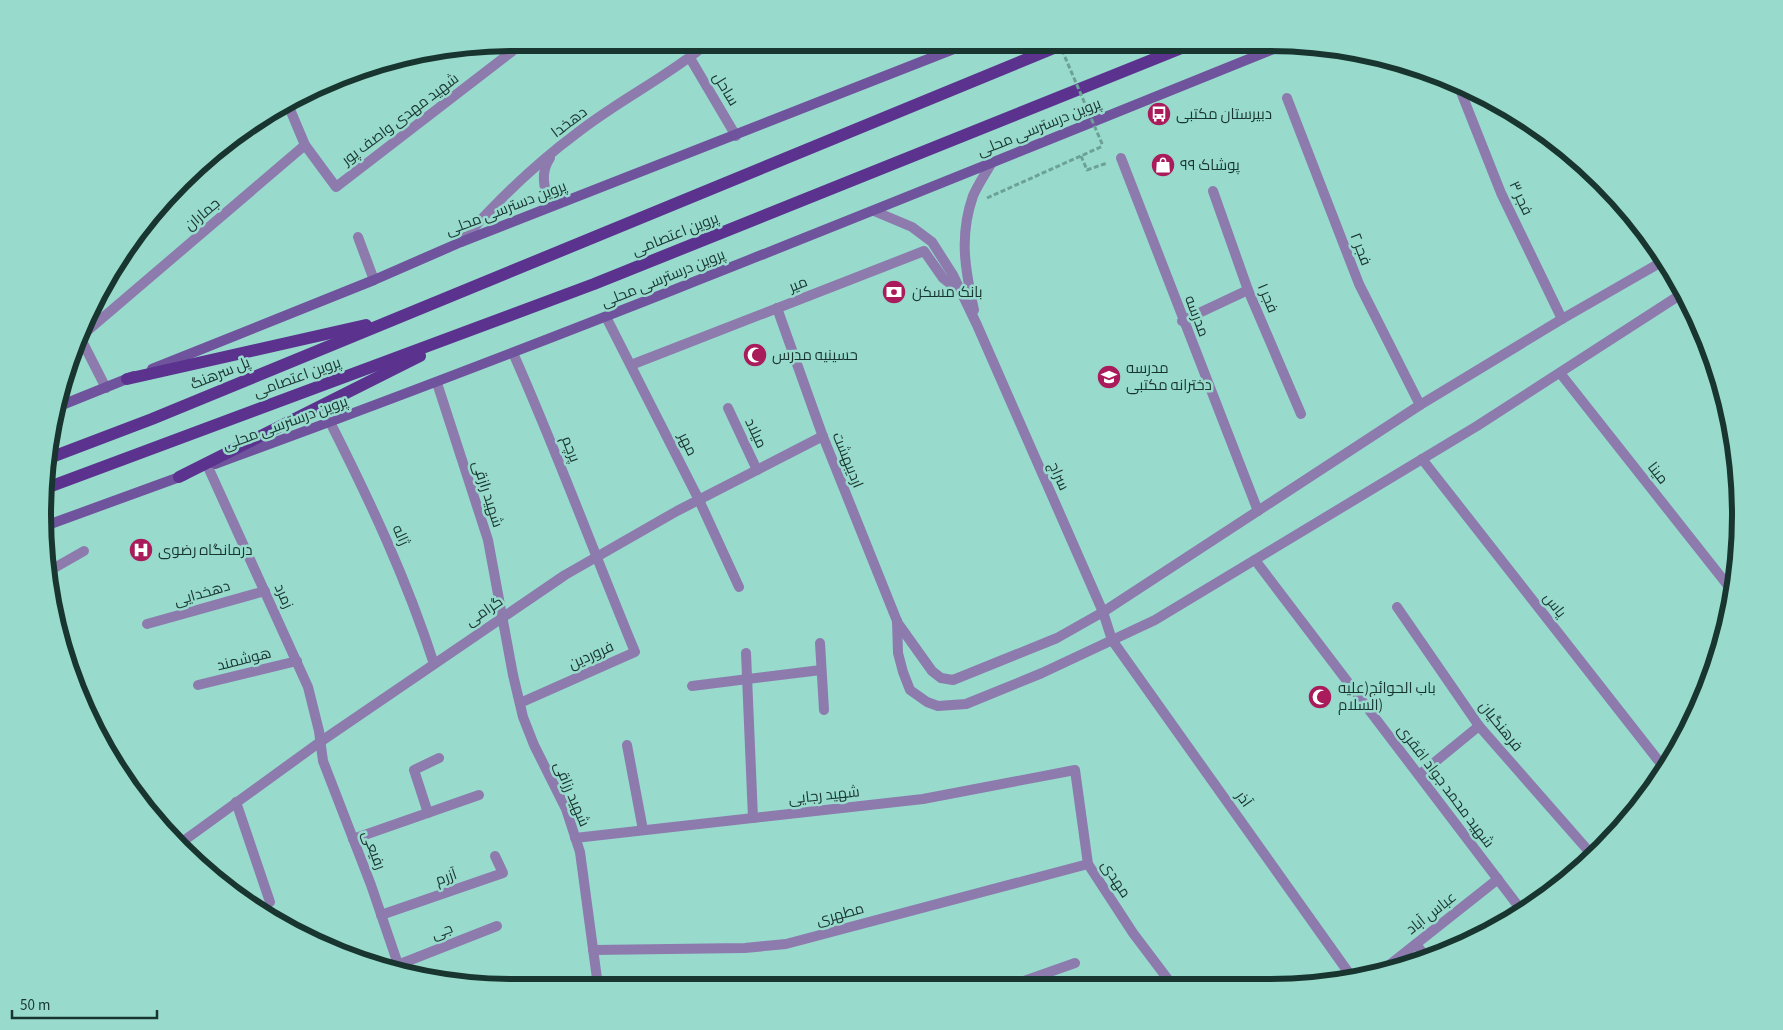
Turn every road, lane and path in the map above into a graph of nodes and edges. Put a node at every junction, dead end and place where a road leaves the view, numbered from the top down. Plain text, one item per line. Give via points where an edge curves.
1 (510, 51) edge
2 (698, 51) edge
3 (949, 51) edge
4 (1047, 51) edge
5 (1062, 51) edge
6 (1174, 51) edge
7 (1269, 51) edge
8 (690, 58) junction
9 (1462, 94) edge
10 (1287, 98) dead end
11 (289, 110) edge
12 (736, 136) junction
13 (305, 146) junction
14 (555, 152) junction
15 (1081, 156) junction
16 (1121, 158) joint
17 (992, 162) junction
18 (1213, 191) dead end
19 (971, 205) junction
20 (552, 206) junction
21 (874, 210) junction
22 (358, 237) dead end
23 (461, 242) junction
24 (1658, 264) edge
25 (374, 280) junction
26 (1248, 290) junction
27 (961, 292) junction
28 (1677, 297) edge
29 (776, 308) junction
30 (400, 317) junction
31 (606, 317) junction
32 (1562, 319) junction
33 (1182, 320) junction
34 (977, 325) junction
35 (92, 327) edge
36 (476, 328) junction
37 (84, 345) edge
38 (513, 353) junction
39 (631, 365) junction
40 (1560, 372) junction
41 (127, 379) junction
42 (437, 383) junction
43 (106, 388) junction
44 (65, 404) edge
45 (1420, 405) junction
46 (728, 408) dead end
47 (1301, 414) dead end
48 (330, 422) junction
49 (823, 436) junction
50 (55, 456) edge
51 (1422, 459) junction
52 (208, 467) junction
53 (757, 470) junction
54 (179, 477) junction
55 (52, 486) edge
56 (699, 500) junction
57 (1258, 511) junction
58 (51, 524) edge
59 (84, 551) dead end
60 (596, 557) junction
61 (1255, 560) junction
62 (54, 568) edge
63 (1727, 584) edge
64 (739, 587) dead end
65 (265, 590) junction
66 (1397, 608) dead end
67 (1103, 612) junction
68 (502, 617) junction
69 (897, 621) junction
70 (147, 624) dead end
71 (1112, 640) junction
72 (820, 643) dead end
73 (746, 653) dead end
74 (297, 661) junction
75 (434, 664) junction
76 (821, 670) junction
77 (748, 679) junction
78 (198, 685) dead end
79 (692, 686) dead end
80 (520, 702) junction
81 (824, 710) dead end
82 (1480, 726) junction
83 (320, 742) junction
84 (627, 745) dead end
85 (439, 758) dead end
86 (1660, 763) edge
87 (1075, 770) joint
88 (1419, 775) junction
89 (479, 795) dead end
90 (236, 802) junction
91 (428, 813) junction
92 (754, 818) junction
93 (643, 830) junction
94 (575, 838) junction
95 (353, 839) junction
96 (184, 840) edge
97 (1588, 850) edge
98 (495, 856) dead end
99 (1088, 864) junction
100 (1498, 879) junction
101 (270, 902) dead end
102 (1518, 906) edge
103 (381, 915) junction
104 (496, 926) dead end
105 (1416, 944) junction
106 (593, 950) junction
107 (1422, 952) edge
108 (1394, 961) edge
109 (395, 963) edge
110 (1075, 963) dead end
111 (402, 965) edge
112 (1348, 972) edge
113 (597, 979) edge
114 (1030, 979) edge
115 (1168, 979) edge

1 - 13 street, شهید مهدی واصف پور via 336,187
2 - 8 street, دهخدا
3 - 12 main road, پروین دسترسی محلی
4 - 30 main road, پروین اعتصامی
5 - 15 path, bridge via 1103,146
6 - 36 main road, پروین اعتصامی via 594,284
7 - 17 main road, پروین درسترسی محلی
8 - 12 street, ساحل
8 - 14 street, دهخدا via 577,133
9 - 32 street, فجر ۳ via 1501,193
10 - 45 street, فجر ۲ via 1359,284
11 - 13 street
12 - 20 main road, پروین دسترسی محلی
13 - 35 street, جماران
14 - 20 street via 546,164 543,178 545,193
14 - 23 street, دهخدا via 493,206
15 - 16 path via 1087,170
15 - 19 path
16 - 33 street, مدرسه
17 - 19 street, سراج
17 - 21 main road, پروین درسترسی محلی
18 - 26 street, فجر ۱
19 - 34 street, سراج via 963,233 965,270
20 - 23 main road, پروین دسترسی محلی
21 - 27 street, سراج via 912,227 932,242
21 - 31 main road, پروین درسترسی محلی
22 - 25 street
23 - 25 main road, پروین دسترسی محلی
24 - 32 street
25 - 41 main road, پروین دسترسی محلی
26 - 33 street
26 - 47 street, فجر ۱
27 - 29 street, میر via 943,278 924,251
27 - 34 street, سراج
28 - 40 street
29 - 39 street, میر
29 - 49 street, اردیبهشت
30 - 41 main road
30 - 50 main road, پل سرهنگ
31 - 38 main road, پروین درسترسی محلی
31 - 39 street, مهر
32 - 45 street
33 - 57 street, مدرسه
34 - 67 street, سراج
36 - 54 main road
36 - 55 main road, پروین اعتصامی
37 - 43 street
38 - 42 main road, پروین درسترسی محلی
38 - 60 street, پرچم via 552,440
39 - 56 street, مهر
40 - 51 street
40 - 63 street, مینا
41 - 43 main road, پروین دسترسی محلی
42 - 48 main road, پروین درسترسی محلی
42 - 68 street, شهید رازقی via 488,540
43 - 44 main road, پروین دسترسی محلی
45 - 57 street
46 - 53 street, میلاد
48 - 52 main road, پروین درسترسی محلی
48 - 75 street, ژاله via 371,504 415,605
49 - 53 street, گرامی
49 - 69 street, اردیبهشت
51 - 61 street
51 - 86 street, یاس
52 - 54 main road, پروین درسترسی محلی
52 - 65 street, زمرد
53 - 56 street, گرامی
54 - 58 main road, پروین درسترسی محلی
56 - 60 street, گرامی
56 - 64 street, مهر
57 - 67 street
59 - 62 street
60 - 68 street, گرامی
60 - 80 street, فروردین via 635,652
61 - 71 street via 1156,620
61 - 88 street, شهید محمد جواد افقری
65 - 70 street, دهخدایی
65 - 74 street, زمرد
66 - 82 street, فرهنگیان
67 - 69 street via 1057,638 952,680 941,678 932,671
67 - 71 street, سراج
68 - 75 street, گرامی
68 - 80 street, شهید رزاقی
69 - 71 street via 898,653 910,690 938,706 966,704
71 - 112 street, آذر
72 - 76 street
73 - 77 street
74 - 78 street, هوشمند
74 - 83 street, زمرد via 308,688
75 - 83 street, گرامی
76 - 77 street
76 - 81 street
77 - 79 street
77 - 92 street
80 - 94 street, شهید رزاقی via 534,745 566,810
82 - 88 street
82 - 97 street, فرهنگیان
83 - 90 street, گرامی
83 - 95 street, رفیعی via 323,761
84 - 93 street
85 - 91 street via 414,770
87 - 92 street, شهید رجایی via 924,799
87 - 99 street, مهدی
88 - 100 street, شهید محمد جواد افقری
89 - 91 street
90 - 96 street, گرامی
90 - 101 street
91 - 95 street
92 - 93 street, شهید رجایی
93 - 94 street, شهید رجایی
94 - 106 street, شهید رزاقی via 580,852
95 - 103 street, رفیعی
98 - 103 street, آزرم via 502,873
99 - 106 street, مطهری via 786,944 745,948
99 - 115 street, مهدی
100 - 102 street, شهید محمد جواد افقری
100 - 105 street, عباس آباد
103 - 109 street, رفیعی
104 - 111 street, جی
105 - 107 street
105 - 108 street, عباس آباد
106 - 113 street, شهید رزاقی
110 - 114 street

